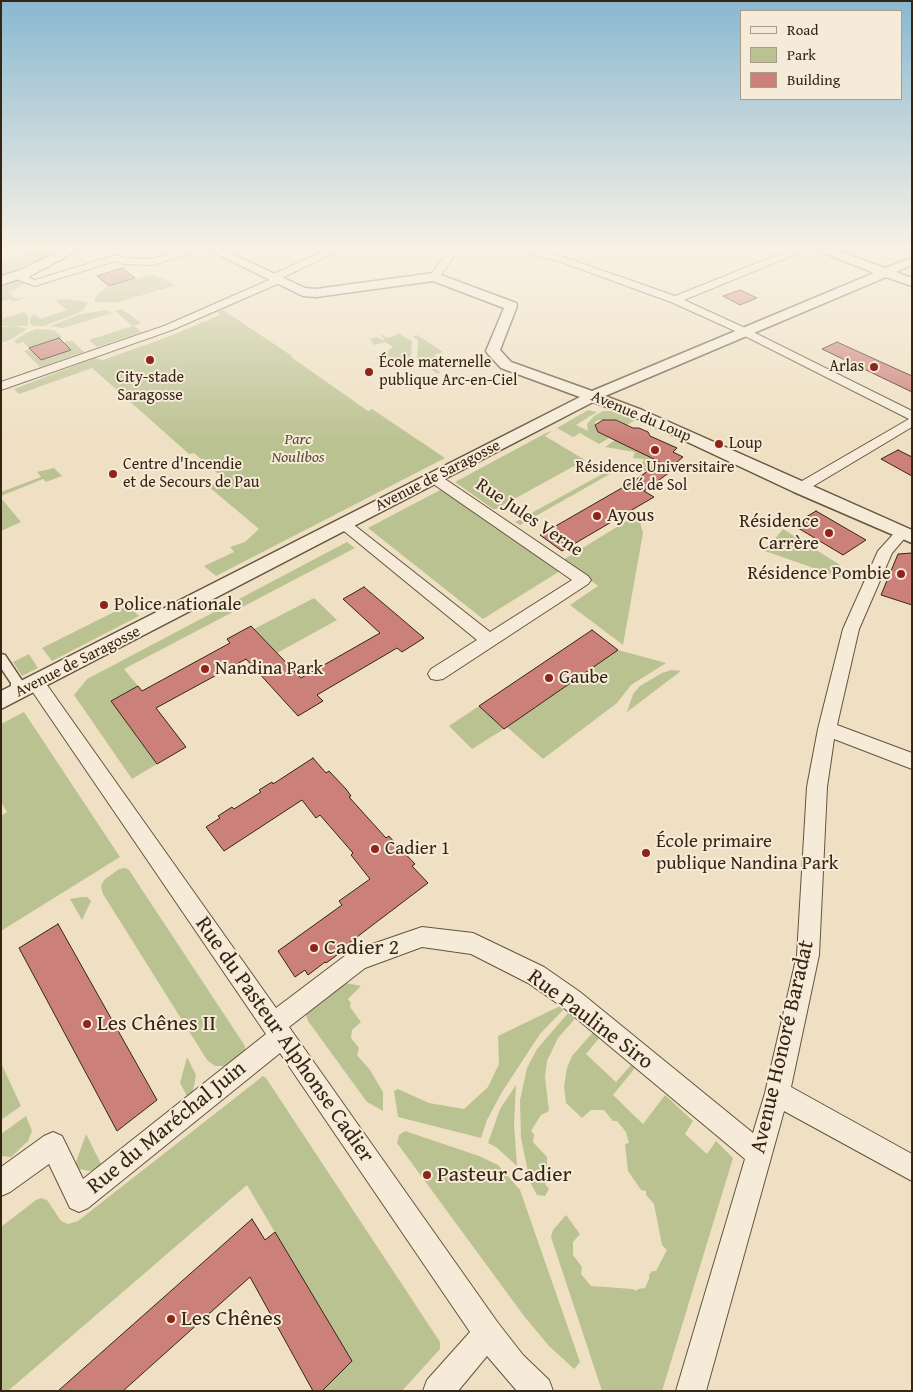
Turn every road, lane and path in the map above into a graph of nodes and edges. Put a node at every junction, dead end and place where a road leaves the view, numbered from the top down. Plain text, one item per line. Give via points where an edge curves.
1 (205, 311) edge
2 (509, 311) edge
3 (700, 311) edge
4 (795, 311) edge
5 (745, 332) junction
6 (1, 386) edge
7 (593, 396) junction
8 (912, 416) edge
9 (912, 422) edge
10 (434, 478) junction
11 (800, 488) junction
12 (344, 524) junction
13 (908, 534) edge
14 (489, 640) junction
15 (1, 658) edge
16 (437, 674) dead end
17 (18, 693) edge
18 (826, 729) junction
19 (912, 761) edge
20 (278, 1030) junction
21 (777, 1093) junction
22 (759, 1154) junction
23 (912, 1168) edge
24 (1, 1183) edge
25 (488, 1334) junction
26 (438, 1391) edge
27 (538, 1391) edge
28 (691, 1391) edge

1 - 6 street via 168,328
2 - 7 street, Avenue du Loup via 493,351 506,366
3 - 5 street
4 - 5 street, Avenue de Saragosse
5 - 7 street, Avenue de Saragosse
5 - 8 street
7 - 10 street, Avenue de Saragosse
7 - 11 street, Avenue du Loup
9 - 11 street
10 - 12 street, Avenue de Saragosse
10 - 14 street, Rue Jules Verne via 583,580
11 - 13 street, Avenue du Loup
12 - 14 street
12 - 17 street, Avenue de Saragosse
13 - 18 street, Avenue Honoré Baradat via 885,551 851,628
14 - 16 street, Rue Jules Verne
15 - 17 street via 17,682
17 - 20 street, Rue du Pasteur Alphonse Cadier
18 - 19 street
18 - 21 street, Avenue Honoré Baradat via 817,787 808,955
20 - 22 street, Rue Pauline Siro via 358,960 422,937 473,944 536,975 572,1000
20 - 24 street, Rue du Maréchal Juin via 79,1199 53,1145
20 - 25 street, Rue du Pasteur Alphonse Cadier
21 - 22 street, Avenue Honoré Baradat
21 - 23 street
22 - 28 street, Avenue Honoré Baradat
25 - 26 street
25 - 27 street, Rue du Pasteur Alphonse Cadier

